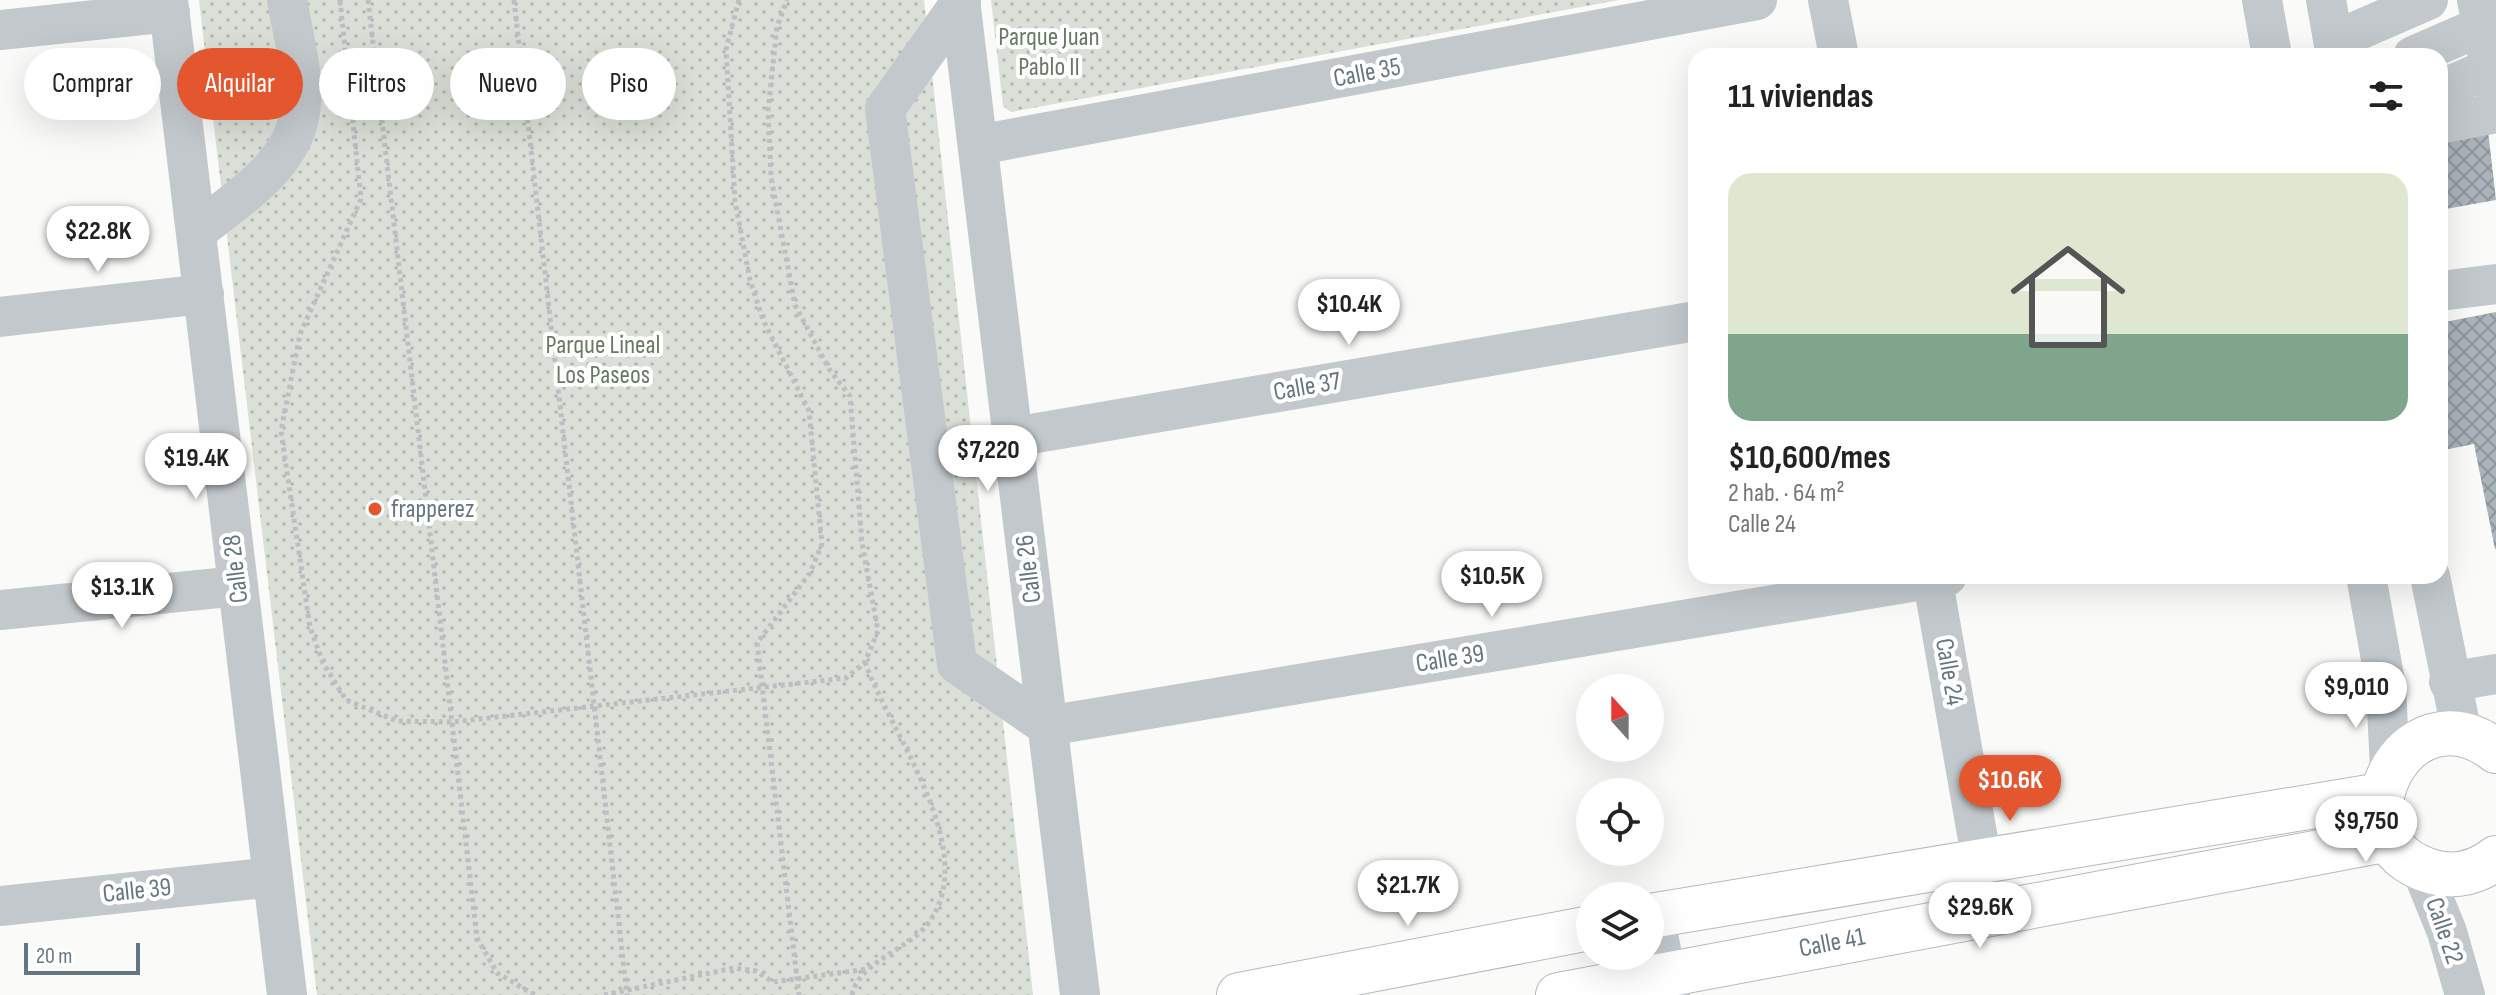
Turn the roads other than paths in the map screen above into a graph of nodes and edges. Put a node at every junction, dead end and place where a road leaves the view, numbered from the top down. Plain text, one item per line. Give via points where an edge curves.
1 (287, 0) edge
2 (1757, 0) edge
3 (1828, 0) edge
4 (2262, 0) edge
5 (2326, 0) edge
6 (2428, 0) edge
7 (960, 1) edge
8 (169, 6) edge
9 (2390, 8) edge
10 (2480, 13) edge
11 (0, 30) edge
12 (1837, 48) edge
13 (2271, 48) edge
14 (2335, 48) edge
15 (2398, 48) edge
16 (2425, 48) edge
17 (2493, 83) edge
18 (2448, 89) edge
19 (2496, 113) edge
20 (2448, 122) edge
21 (978, 145) junction
22 (196, 232) junction
23 (2496, 284) edge
24 (2448, 290) edge
25 (204, 294) junction
26 (0, 317) edge
27 (1688, 322) edge
28 (1013, 437) junction
29 (1895, 584) edge
30 (1938, 584) edge
31 (2367, 584) edge
32 (2431, 584) edge
33 (238, 586) junction
34 (0, 610) edge
35 (2496, 674) edge
36 (2449, 682) junction
37 (1047, 726) junction
38 (2479, 742) edge
39 (2386, 782) junction
40 (2390, 839) junction
41 (2496, 858) edge
42 (1982, 862) junction
43 (2421, 868) junction
44 (273, 877) junction
45 (0, 906) edge
46 (1664, 914) edge
47 (1576, 931) edge
48 (1668, 984) edge
49 (287, 995) edge
50 (1080, 995) edge
51 (1239, 995) edge
52 (1558, 995) edge
53 (2465, 995) edge

1 - 22 street via 302,102 295,139 274,168
2 - 21 street, Calle 35
3 - 12 street
4 - 13 street
5 - 14 street
6 - 9 street
7 - 21 street, Calle 26
7 - 37 street via 885,109 957,664
8 - 11 street
8 - 22 street, Calle 28
9 - 14 street
9 - 15 street
10 - 16 street
10 - 17 street
17 - 18 street
19 - 20 street
21 - 28 street, Calle 26
22 - 25 street, Calle 28
23 - 24 street
25 - 26 street
25 - 33 street, Calle 28
27 - 28 street, Calle 37
28 - 37 street, Calle 26
29 - 37 street, Calle 39
30 - 42 street, Calle 24
31 - 39 street via 2386,687
32 - 36 street
33 - 34 street
33 - 44 street, Calle 28
35 - 36 street
36 - 38 street
37 - 50 street, Calle 26
38 - 39 main road via 2438,735 2419,742 2402,754
39 - 40 main road via 2381,818
39 - 42 main road
40 - 43 main road
40 - 48 main road, Calle 41
41 - 43 main road via 2464,873
42 - 46 main road
43 - 53 street, Calle 22
44 - 45 street, Calle 39
44 - 49 street, Calle 28
47 - 51 main road
48 - 52 main road, Calle 41

